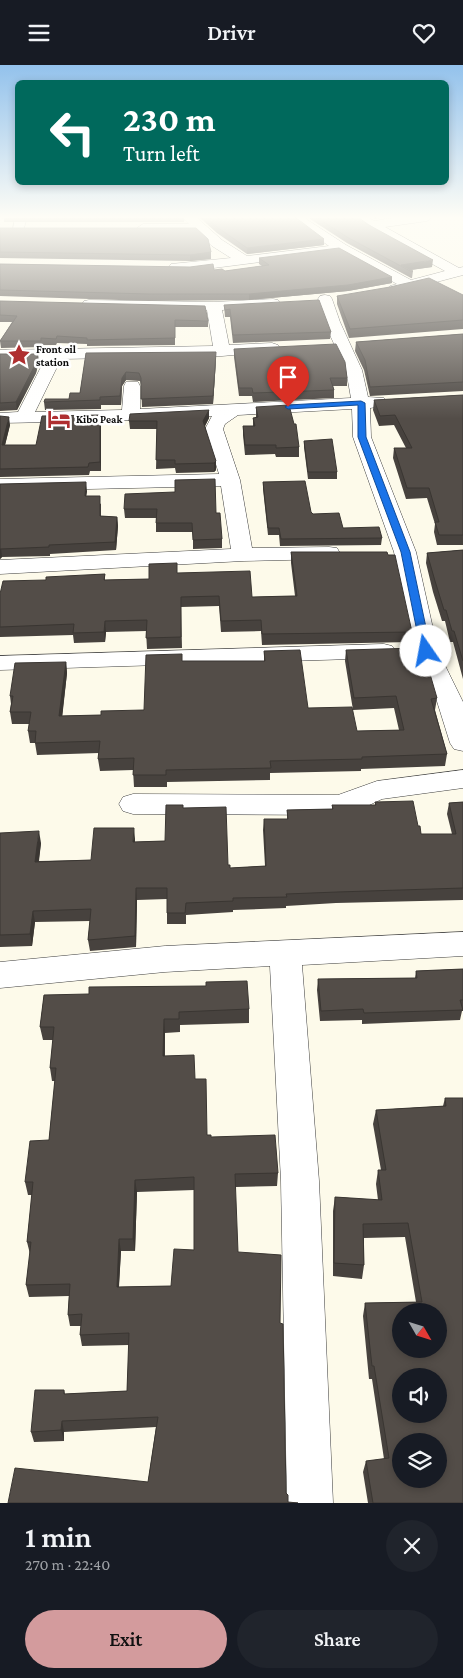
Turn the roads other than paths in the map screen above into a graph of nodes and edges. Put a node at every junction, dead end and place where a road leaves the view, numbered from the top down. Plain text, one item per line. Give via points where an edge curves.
1 (412, 284) edge
2 (409, 285) joint
3 (379, 292) edge
4 (307, 301) edge
5 (288, 302) edge
6 (76, 303) edge
7 (214, 306) junction
8 (292, 347) edge
9 (222, 351) junction
10 (57, 353) junction
11 (0, 355) edge
12 (132, 386) dead end
13 (398, 401) edge
14 (361, 403) junction
15 (233, 410) junction
16 (131, 415) junction
17 (24, 417) junction
18 (0, 418) edge
19 (230, 479) junction
20 (0, 485) edge
21 (348, 553) edge
22 (243, 555) junction
23 (0, 567) edge
24 (426, 651) junction
25 (1, 669) edge
26 (463, 743) edge
27 (463, 779) edge
28 (134, 804) dead end
29 (463, 944) edge
30 (285, 953) junction
31 (0, 975) edge
32 (310, 1503) edge

1 - 2 street
2 - 3 street
4 - 14 street via 330,298 341,345 354,370
5 - 7 street
6 - 7 street
7 - 9 street
8 - 9 street
9 - 10 street
10 - 11 street
10 - 17 street
12 - 16 street
13 - 14 street
14 - 15 street
14 - 24 street via 362,437 405,553
15 - 16 street
15 - 19 street via 217,421 214,429
16 - 17 street
17 - 18 street
19 - 20 street
19 - 22 street
21 - 22 street
22 - 23 street
24 - 25 street via 256,653
24 - 26 street via 448,695
27 - 28 street via 377,790 338,805
29 - 30 street
30 - 31 street via 165,959
30 - 32 street via 300,1181

